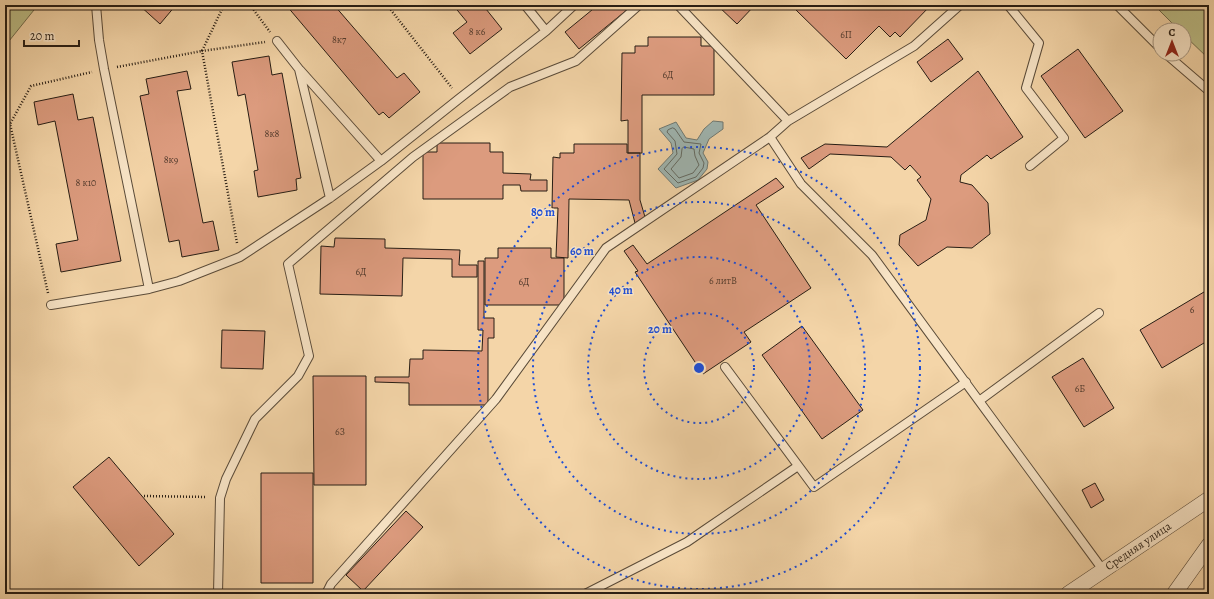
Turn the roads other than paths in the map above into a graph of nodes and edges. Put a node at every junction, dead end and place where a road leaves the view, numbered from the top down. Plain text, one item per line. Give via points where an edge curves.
1 (96, 5) edge
2 (525, 5) edge
3 (574, 5) edge
4 (639, 5) edge
5 (678, 5) edge
6 (960, 5) edge
7 (1008, 5) edge
8 (1117, 5) edge
9 (546, 31) junction
10 (277, 40) road end
11 (1152, 40) edge
12 (1175, 62) edge
13 (299, 69) junction
14 (1209, 91) edge
15 (788, 121) junction
16 (770, 137) junction
17 (381, 161) junction
18 (1030, 166) dead end
19 (330, 198) junction
20 (150, 289) junction
21 (50, 305) road end
22 (1099, 313) dead end
23 (725, 367) dead end
24 (966, 382) junction
25 (979, 401) junction
26 (798, 466) junction
27 (1209, 499) edge
28 (1209, 545) edge
29 (1103, 570) junction
30 (218, 594) edge
31 (326, 594) edge
32 (585, 594) edge
33 (1068, 594) edge
34 (1174, 594) edge

1 - 20 lane via 104,69
2 - 9 lane
3 - 9 lane
4 - 30 lane via 576,61 510,87 413,158 288,264 309,356 298,376 255,419 226,478 220,498
5 - 15 lane
6 - 15 lane via 914,46
7 - 18 lane via 1039,43 1026,88 1064,138
8 - 11 lane
9 - 17 lane
10 - 13 lane
12 - 14 lane
13 - 17 lane
13 - 19 lane
15 - 16 lane
16 - 24 lane via 801,184 872,255
16 - 31 lane via 606,248 496,399 331,584
17 - 19 lane
19 - 20 lane via 240,257 179,281
20 - 21 lane
22 - 25 lane
23 - 26 lane
24 - 25 lane
24 - 26 lane via 814,488
25 - 29 lane
26 - 32 lane via 687,542
27 - 29 street, Средняя улица
28 - 34 street
29 - 33 street, Средняя улица

